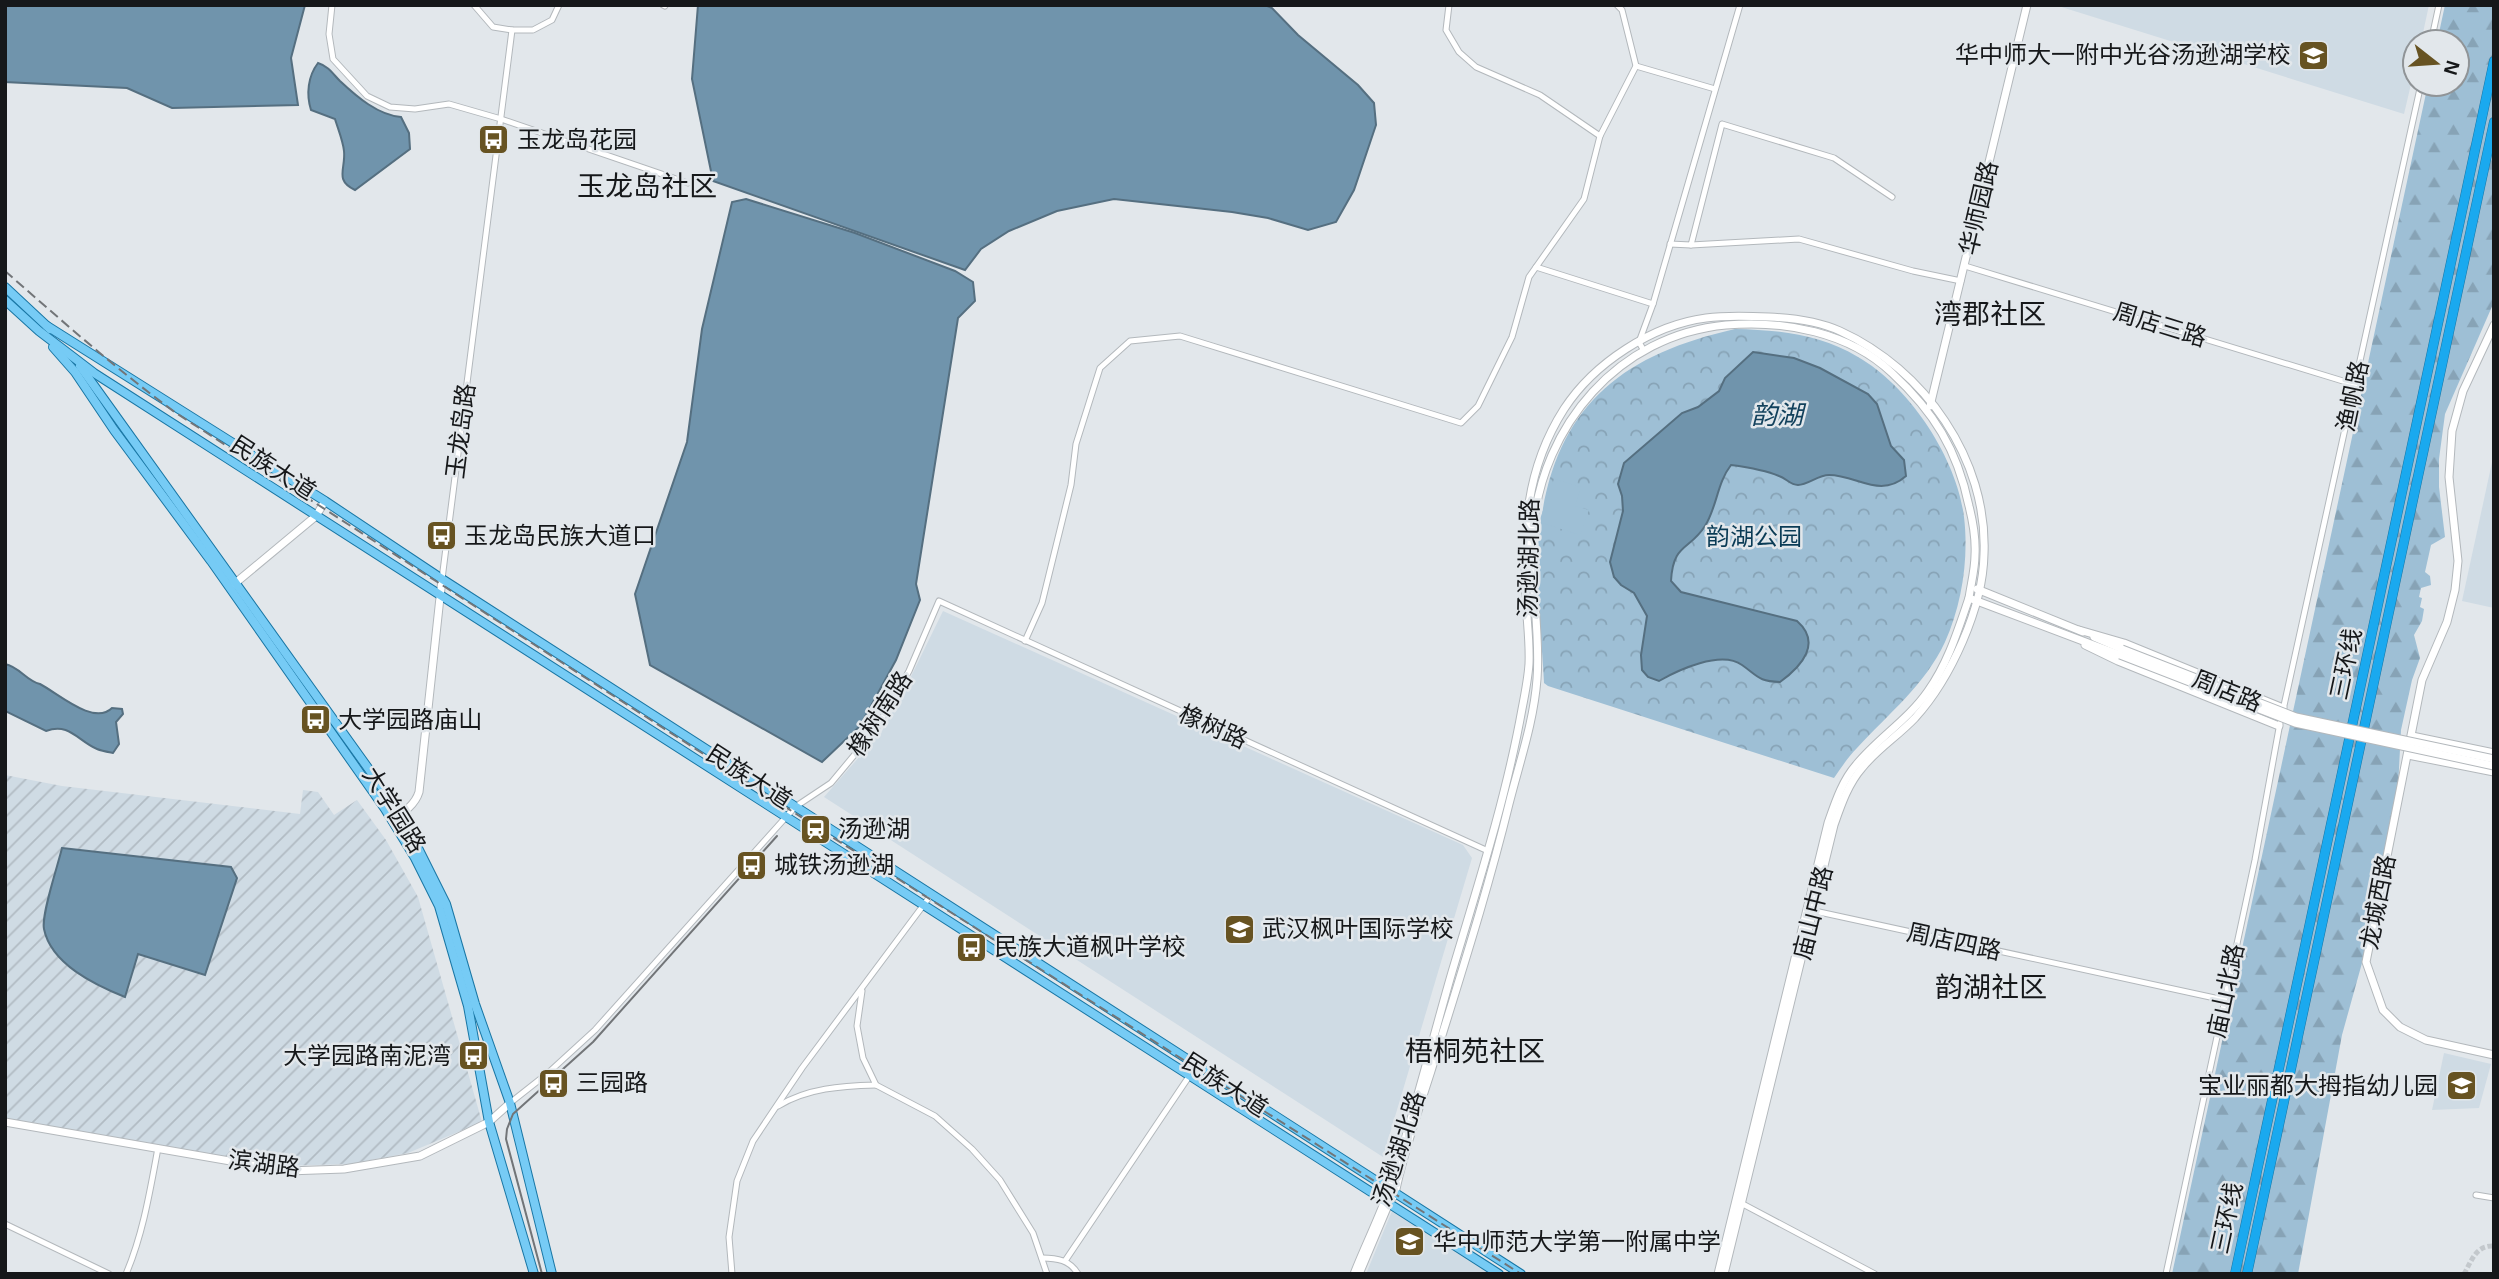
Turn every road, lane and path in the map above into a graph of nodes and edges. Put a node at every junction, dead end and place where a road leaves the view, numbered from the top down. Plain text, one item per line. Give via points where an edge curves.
1 (332, 5) edge
2 (474, 5) edge
3 (559, 5) edge
4 (1449, 5) edge
5 (1617, 5) edge
6 (1740, 5) edge
7 (2027, 5) edge
8 (2439, 5) edge
9 (2434, 28) edge
10 (512, 30) junction
11 (2494, 61) edge
12 (1636, 66) junction
13 (1715, 89) junction
14 (2418, 98) edge
15 (501, 118) junction
16 (2494, 122) edge
17 (1600, 136) junction
18 (688, 183) dead end
19 (1892, 197) dead end
20 (1670, 244) junction
21 (1691, 245) junction
22 (1965, 265) junction
23 (1536, 267) junction
24 (1961, 281) junction
25 (5, 287) edge
26 (5, 300) edge
27 (1653, 304) junction
28 (2494, 325) edge
29 (47, 326) junction
30 (39, 331) junction
31 (1639, 342) junction
32 (1644, 351) junction
33 (74, 359) junction
34 (2356, 386) junction
35 (1929, 406) junction
36 (326, 501) junction
37 (316, 516) junction
38 (442, 579) junction
39 (232, 585) junction
40 (1975, 589) junction
41 (440, 596) junction
42 (1973, 599) junction
43 (939, 601) joint
44 (2079, 630) junction
45 (2076, 639) junction
46 (1025, 641) junction
47 (2121, 652) junction
48 (2283, 708) junction
49 (2280, 726) junction
50 (2412, 736) junction
51 (2494, 753) edge
52 (2408, 755) junction
53 (2494, 760) edge
54 (2494, 766) edge
55 (2494, 772) edge
56 (795, 807) junction
57 (401, 814) junction
58 (786, 818) junction
59 (392, 820) junction
60 (1488, 851) junction
61 (932, 895) junction
62 (924, 905) junction
63 (1810, 910) junction
64 (862, 988) junction
65 (2224, 1000) junction
66 (2494, 1055) edge
67 (1196, 1066) junction
68 (1189, 1076) junction
69 (876, 1086) junction
70 (510, 1103) junction
71 (775, 1108) junction
72 (5, 1122) edge
73 (489, 1122) junction
74 (158, 1148) junction
75 (1392, 1192) junction
76 (2476, 1195) dead end
77 (2494, 1198) edge
78 (1387, 1202) junction
79 (1739, 1202) junction
80 (2247, 1218) junction
81 (5, 1224) edge
82 (1042, 1258) junction
83 (1065, 1261) junction
84 (109, 1274) edge
85 (126, 1274) edge
86 (534, 1274) edge
87 (552, 1274) edge
88 (732, 1274) edge
89 (1047, 1274) edge
90 (1078, 1274) edge
91 (1354, 1274) edge
92 (1359, 1274) edge
93 (1499, 1274) edge
94 (1521, 1274) edge
95 (1718, 1274) edge
96 (1724, 1274) edge
97 (1875, 1274) edge
98 (2166, 1274) edge
99 (2229, 1274) edge
100 (2235, 1274) edge
101 (2247, 1274) edge

1 - 15 street via 329,34 333,60 367,96 390,107 450,104
2 - 10 street via 494,27
3 - 10 street via 552,20 533,30
4 - 17 street via 1446,30 1459,52 1476,67 1540,95
5 - 12 street
6 - 13 street
7 - 22 street, 华师园路
8 - 9 street
10 - 15 street, 玉龙岛路
11 - 80 highway, 三环线
12 - 13 street
12 - 17 street
13 - 20 street
14 - 34 street, 渔帆路
15 - 18 street
15 - 38 street, 玉龙岛路
16 - 101 highway, 三环线
17 - 23 street via 1584,199
19 - 21 street via 1835,158 1723,124
20 - 21 street
20 - 27 street
21 - 24 street via 1799,239
22 - 24 street, 华师园路
22 - 34 street, 周店三路
23 - 27 street
23 - 46 street via 1512,337 1478,407 1461,423 1180,336 1130,341 1100,368 1076,444 1071,485 1042,603
24 - 35 street, 华师园路
25 - 29 main road, 大学园路
26 - 30 main road
27 - 31 street
28 - 50 street, 龙城西路 via 2463,391 2452,431 2449,477 2457,580 2447,622 2423,680
29 - 33 main road, 大学园路
29 - 36 main road, 民族大道
30 - 33 main road, 民族大道
30 - 39 main road, 大学园路 via 75,372
31 - 32 street
31 - 35 street, 汤逊湖北路 via 1677,324 1703,318 1809,321 1836,328 1879,351 1908,376
31 - 60 street, 汤逊湖北路 via 1577,390 1550,433 1530,486 1524,535 1529,664
32 - 35 street, 汤逊湖北路 via 1670,337 1707,327 1756,324 1805,329 1834,337 1882,364
32 - 75 street, 汤逊湖北路 via 1602,382 1572,415 1539,487 1532,556 1537,679 1531,714 1497,854
33 - 37 main road, 民族大道
33 - 39 main road, 大学园路
34 - 48 street, 渔帆路
35 - 40 street, 汤逊湖北路 via 1958,440 1979,504 1984,556
36 - 37 street
36 - 38 main road, 民族大道
37 - 39 street
37 - 41 main road, 民族大道
38 - 41 street, 玉龙岛路
38 - 56 main road, 民族大道
39 - 57 main road, 大学园路
39 - 59 main road, 大学园路
40 - 42 street, 庙山中路
40 - 44 street, 周店路
41 - 57 street, 玉龙岛路 via 419,792
41 - 58 main road, 民族大道
42 - 45 street, 周店路
42 - 63 street, 庙山中路 via 1958,650 1935,694 1860,770 1845,795
43 - 46 street, 橡树路
43 - 56 street, 橡树南路 via 909,671 876,730 831,783
44 - 47 street, 周店路
44 - 48 street via 2124,643
45 - 47 street, 周店路
45 - 49 street via 2118,661
46 - 60 street, 橡树路
47 - 53 street, 周店路, bridge via 2296,717
47 - 54 street, 周店路, bridge via 2295,723
48 - 49 street, 庙山北路
49 - 65 street, 庙山北路
50 - 51 street
50 - 52 street, 龙城西路
52 - 55 street
52 - 66 street, 龙城西路 via 2366,962 2373,987 2383,1010 2400,1027 2426,1040
56 - 58 street
56 - 61 main road, 民族大道
57 - 59 street, 玉龙岛路
57 - 70 main road, 大学园路 via 446,904
58 - 62 main road, 民族大道
58 - 70 street via 595,1030
59 - 73 main road, 大学园路 via 439,906 468,1006
60 - 75 street, 汤逊湖北路
61 - 62 street
61 - 67 main road, 民族大道
62 - 64 street
62 - 68 main road, 民族大道
63 - 65 street, 周店四路
63 - 79 street, 庙山中路
64 - 69 street via 857,1027 863,1058
64 - 71 street
65 - 98 street, 庙山北路
67 - 68 street
67 - 75 main road, 民族大道
68 - 78 main road, 民族大道
68 - 83 street
69 - 71 street via 823,1088 794,1096
69 - 82 street via 935,1116 972,1149 1000,1180 1027,1222
70 - 73 street, 滨湖路
70 - 87 main road, 大学园路
71 - 88 street via 753,1141 737,1181 729,1237
72 - 74 street, 滨湖路
73 - 74 street, 滨湖路 via 420,1156 344,1169 288,1171
73 - 86 main road, 大学园路
74 - 85 street via 148,1203
75 - 78 street, 汤逊湖北路
75 - 94 main road, 民族大道
76 - 77 street
78 - 91 street, 汤逊湖北路
78 - 92 street, 汤逊湖北路
78 - 93 main road, 民族大道
79 - 95 street, 庙山中路
79 - 96 street, 庙山中路
79 - 97 street
80 - 99 highway
80 - 100 highway, 三环线
81 - 84 street
82 - 83 street
82 - 89 street
83 - 90 street

